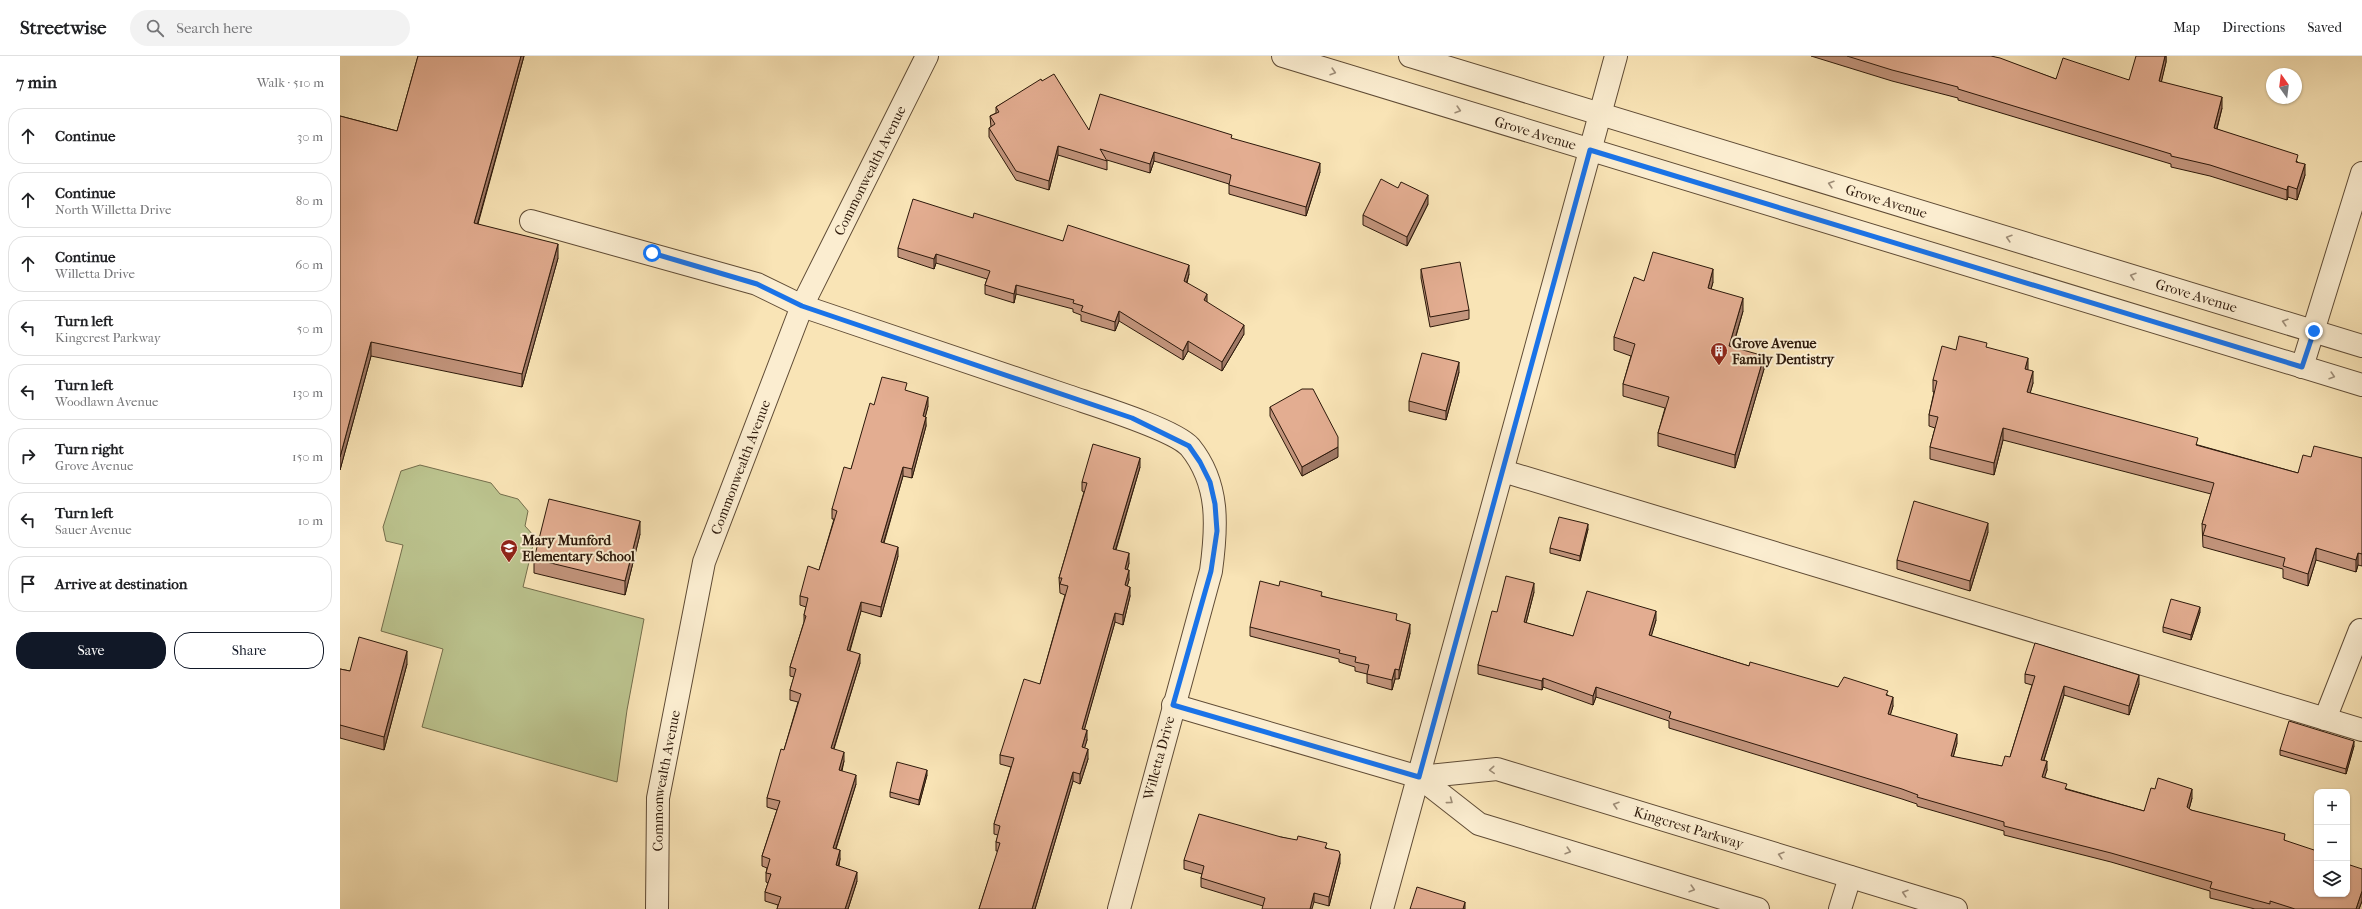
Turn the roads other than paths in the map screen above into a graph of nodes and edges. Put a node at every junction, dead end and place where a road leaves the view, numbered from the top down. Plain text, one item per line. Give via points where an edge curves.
1 (927, 56) edge
2 (1282, 56) edge
3 (1410, 56) edge
4 (1616, 56) edge
5 (1600, 114) junction
6 (1590, 150) junction
7 (2362, 173) edge
8 (531, 221) dead end
9 (802, 306) junction
10 (2314, 331) junction
11 (2362, 346) edge
12 (2302, 367) junction
13 (2362, 385) edge
14 (1502, 471) junction
15 (2362, 631) edge
16 (1173, 705) junction
17 (2325, 719) junction
18 (2362, 730) edge
19 (1419, 777) junction
20 (1850, 877) junction
21 (657, 909) edge
22 (1119, 909) edge
23 (1382, 909) edge
24 (1758, 909) edge
25 (1840, 909) edge
26 (1956, 909) edge

1 - 9 street, Commonwealth Avenue
2 -> 6 street, Grove Avenue
3 - 5 street, Grove Avenue
4 - 5 street
5 - 6 street
10 -> 5 street, Grove Avenue
6 - 12 street, Grove Avenue
6 - 14 street
7 - 10 street
8 - 9 street, Willetta Drive via 757,284
9 - 16 street, Willetta Drive via 1132,418 1189,446 1210,482 1217,531 1211,571
9 - 21 street, Commonwealth Avenue via 704,562 658,798
10 - 11 street, Grove Avenue
10 - 12 street
12 -> 13 street, Grove Avenue
14 - 17 street
14 - 19 street
15 - 17 street via 2360,630
16 - 19 street, Kingcrest Parkway
16 - 22 street, Willetta Drive
17 - 18 street
20 -> 19 street, Kingcrest Parkway via 1497,769
19 - 23 street
19 -> 24 street, Kingcrest Parkway via 1479,824
20 - 25 street
26 -> 20 street, Kingcrest Parkway

